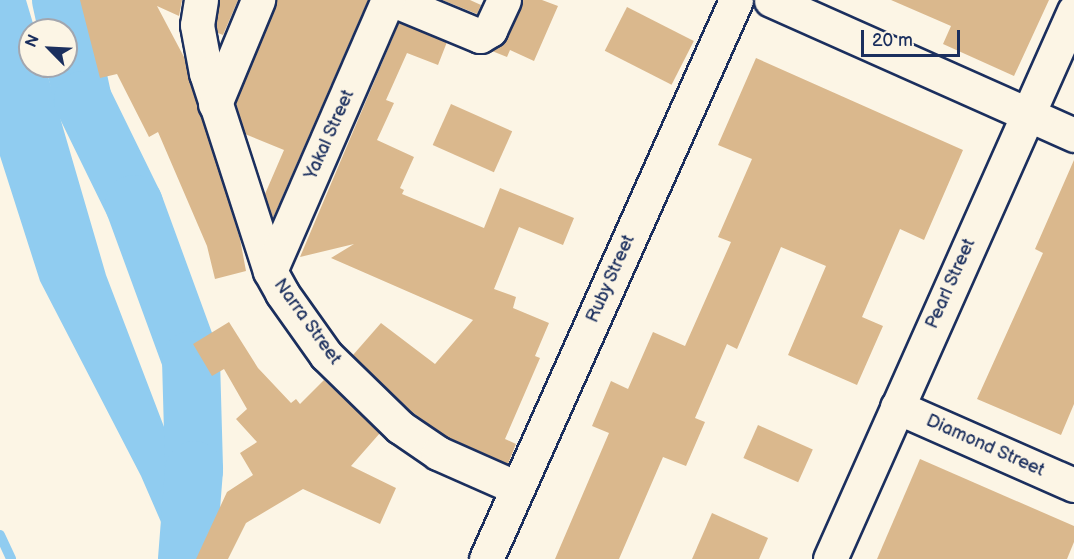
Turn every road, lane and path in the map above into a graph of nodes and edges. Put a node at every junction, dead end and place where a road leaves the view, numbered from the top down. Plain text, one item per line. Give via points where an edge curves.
1 (201, 0) edge
2 (258, 0) edge
3 (391, 0) edge
4 (504, 0) edge
5 (736, 0) edge
6 (771, 0) edge
7 (1074, 11) edge
8 (215, 104) junction
9 (1027, 114) junction
10 (1074, 135) edge
11 (270, 270) junction
12 (897, 407) junction
13 (1074, 485) edge
14 (517, 488) junction
15 (486, 559) edge
16 (830, 559) edge

1 - 8 street, Narra Street via 197,26
2 - 8 street
3 - 4 street via 480,36 490,30
3 - 11 street, Yakal Street
5 - 14 street, Ruby Street
6 - 9 street
7 - 9 street, Pearl Street
8 - 11 street, Narra Street
9 - 10 street
9 - 12 street, Pearl Street
11 - 14 street, Narra Street via 326,355 400,427 438,453
12 - 13 street, Diamond Street
12 - 16 street, Pearl Street
14 - 15 street, Ruby Street

